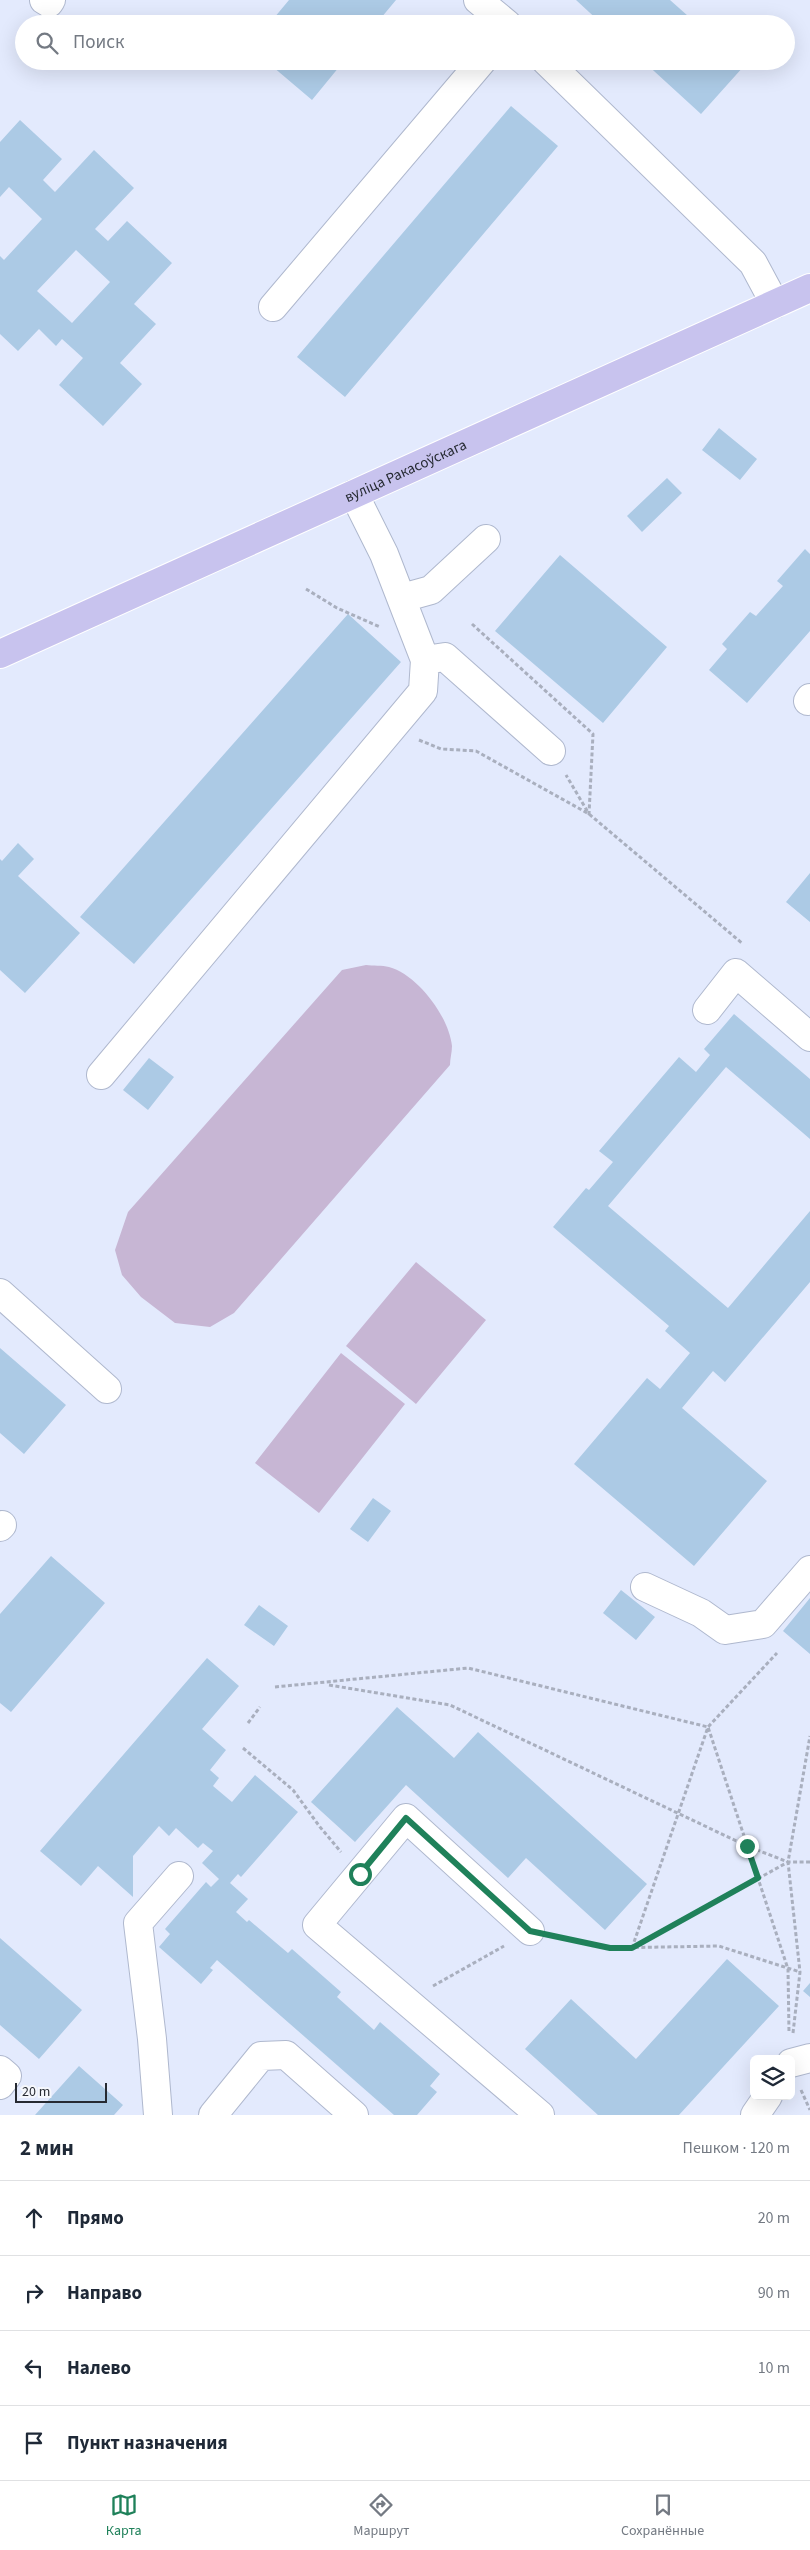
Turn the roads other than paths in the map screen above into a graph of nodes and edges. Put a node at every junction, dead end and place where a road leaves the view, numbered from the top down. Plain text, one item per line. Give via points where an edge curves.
1 (44, 0) edge
2 (52, 0) edge
3 (478, 0) edge
4 (496, 15) edge
5 (474, 70) edge
6 (555, 70) edge
7 (810, 288) edge
8 (775, 304) junction
9 (273, 307) dead end
10 (354, 494) junction
11 (486, 539) dead end
12 (402, 598) junction
13 (0, 654) edge
14 (425, 660) junction
15 (551, 751) dead end
16 (707, 1010) dead end
17 (810, 1036) edge
18 (101, 1075) dead end
19 (0, 1293) edge
20 (108, 1389) dead end
21 (810, 1570) edge
22 (646, 1587) dead end
23 (179, 1876) dead end
24 (530, 1931) road end
25 (0, 2070) edge
26 (0, 2085) edge
27 (765, 2100) edge
28 (158, 2115) edge
29 (213, 2115) edge
30 (354, 2115) edge
31 (540, 2115) edge
32 (755, 2115) edge

1 - 2 lane via 49,3
3 - 4 lane
5 - 9 lane
6 - 8 lane via 753,264
7 - 8 main road, вуліца Ракасоўскага
8 - 10 main road, вуліца Ракасоўскага
10 - 12 lane
10 - 13 main road, вуліца Ракасоўскага
11 - 12 lane via 431,590
12 - 14 lane
14 - 15 lane via 445,657
14 - 18 lane via 423,691
16 - 17 lane via 736,973
19 - 20 lane
21 - 22 lane via 763,1624 725,1630 701,1613
23 - 28 lane via 138,1923
24 - 31 lane via 406,1818 318,1925
25 - 26 lane via 7,2076
27 - 32 lane
29 - 30 lane via 262,2056 286,2055

